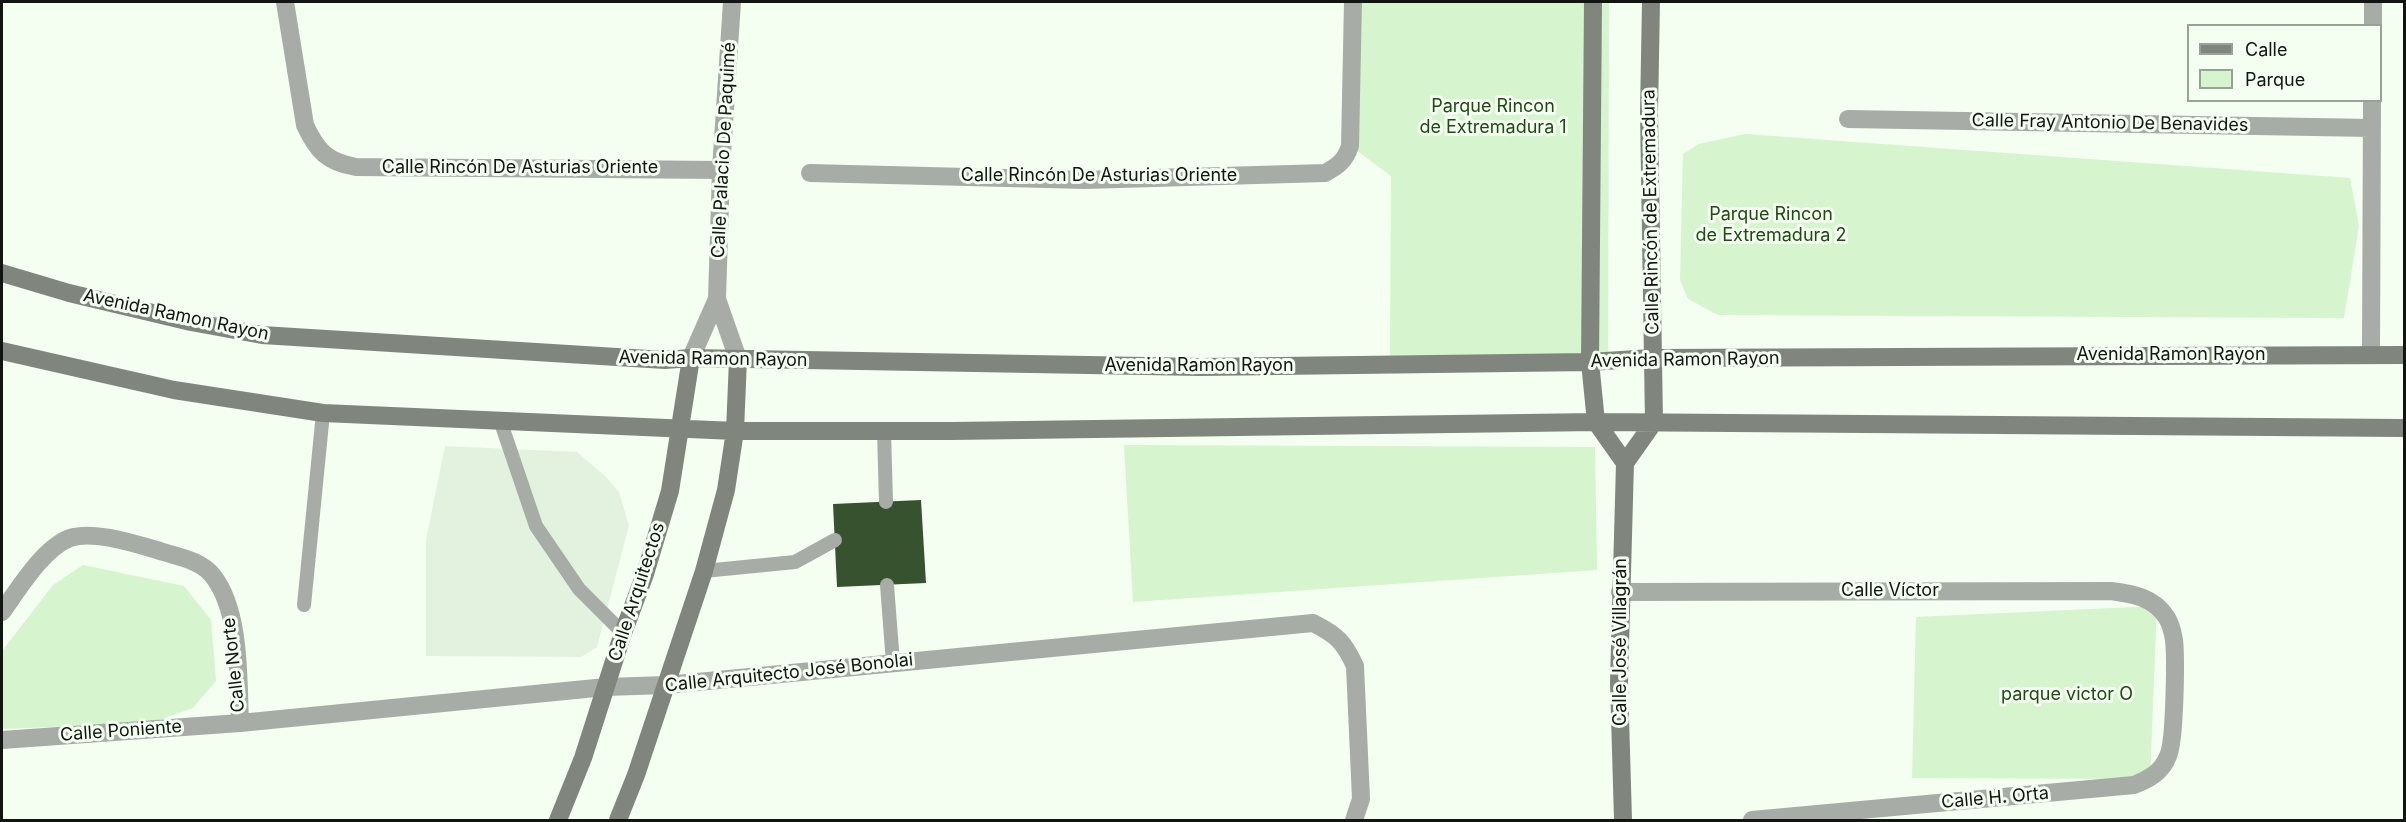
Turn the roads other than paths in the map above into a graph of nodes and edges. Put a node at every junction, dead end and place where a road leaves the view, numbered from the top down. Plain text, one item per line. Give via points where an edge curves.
1 (285, 2) edge
2 (732, 2) edge
3 (1353, 2) edge
4 (1593, 2) edge
5 (1651, 2) edge
6 (2373, 2) edge
7 (2373, 24) edge
8 (2372, 102) edge
9 (1848, 118) dead end
10 (2371, 128) junction
11 (721, 170) junction
12 (810, 173) dead end
13 (2, 273) edge
14 (717, 299) junction
15 (2, 351) edge
16 (2371, 354) junction
17 (2404, 354) edge
18 (691, 358) junction
19 (1652, 358) junction
20 (738, 359) junction
21 (1590, 362) junction
22 (324, 413) junction
23 (500, 420) junction
24 (1596, 422) junction
25 (1654, 422) junction
26 (2404, 428) edge
27 (680, 429) junction
28 (735, 431) junction
29 (884, 431) junction
30 (1625, 463) junction
31 (886, 502) dead end
32 (835, 540) dead end
33 (704, 571) junction
34 (887, 585) dead end
35 (1620, 592) junction
36 (304, 605) dead end
37 (2, 612) edge
38 (623, 633) junction
39 (893, 663) junction
40 (666, 686) junction
41 (606, 687) junction
42 (240, 723) junction
43 (2, 740) edge
44 (2161, 768) joint
45 (558, 820) edge
46 (618, 820) edge
47 (1354, 820) edge
48 (1623, 820) edge
49 (1752, 820) edge

1 - 11 street, Calle Rincón De Asturias Oriente via 305,125 322,154 340,164
2 - 11 street, Calle Palacio De Paquimé
3 - 12 street, Calle Rincón De Asturias Oriente via 1350,135 1346,157 1325,173 1085,180
4 - 21 main road
5 - 19 main road, Calle Rincón de Extremadura via 1648,112
6 - 7 street
8 - 10 street
9 - 10 street, Calle Fray Antonio De Benavides
10 - 16 street
11 - 14 street, Calle Palacio De Paquimé
13 - 18 main road, Avenida Ramon Rayon via 180,320 262,335 652,359
14 - 18 street, Calle Palacio De Paquimé
14 - 20 street, Calle Palacio De Paquimé
15 - 22 main road via 174,390
16 - 17 main road, Avenida Ramon Rayon
16 - 19 main road, Avenida Ramon Rayon
18 - 20 main road, Avenida Ramon Rayon
18 - 27 main road, Calle Arquitectos
19 - 21 main road, Avenida Ramon Rayon
19 - 25 main road, Calle Rincón de Extremadura
20 - 21 main road, Avenida Ramon Rayon via 1201,367
20 - 28 main road
21 - 24 main road
22 - 23 main road
22 - 36 lane
23 - 27 main road
23 - 38 lane via 536,526 579,589
24 - 25 main road
24 - 29 main road
24 - 30 main road
25 - 26 main road
25 - 30 main road
27 - 28 main road
27 - 38 main road, Calle Arquitectos via 669,491
28 - 29 main road
28 - 33 main road via 726,490
29 - 31 lane
30 - 35 main road, Calle José Villagrán
32 - 33 lane via 795,562
33 - 40 main road
34 - 39 lane
35 - 44 street, Calle Víctor via 2111,591 2141,596 2168,619 2174,639 2172,738 2169,755
35 - 48 main road, Calle José Villagrán
37 - 42 street, Calle Norte via 36,567 70,538 116,538 197,562 212,575 225,598 236,644
38 - 41 main road, Calle Arquitectos
39 - 40 street, Calle Arquitecto José Bonolai
39 - 47 street, Calle Arquitecto José Bonolai via 1313,623 1335,634 1355,666 1361,799
40 - 41 street, Calle Arquitecto José Bonolai
40 - 46 main road
41 - 42 street, Calle Arquitecto José Bonolai
41 - 45 main road, Calle Arquitectos via 584,758
42 - 43 street, Calle Poniente
44 - 49 street, Calle H. Orta via 2150,779 2134,785

